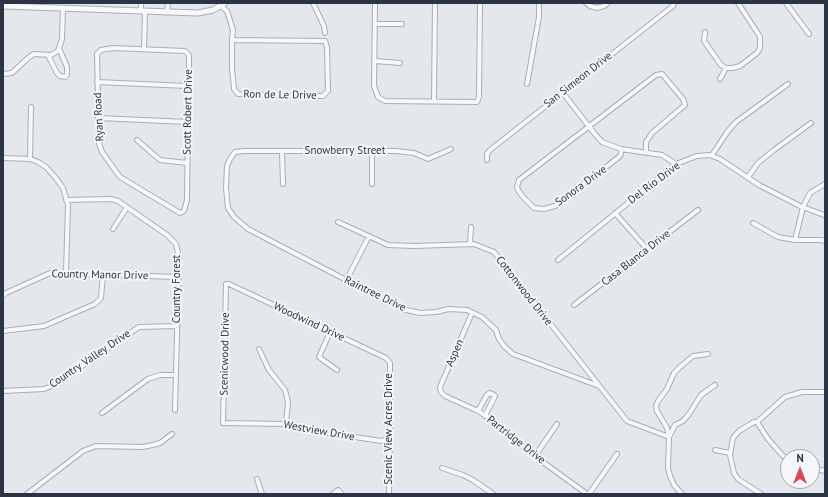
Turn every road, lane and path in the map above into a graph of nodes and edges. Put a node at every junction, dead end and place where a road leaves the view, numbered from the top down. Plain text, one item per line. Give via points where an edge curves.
1 (141, 3) edge
2 (168, 3) edge
3 (313, 3) edge
4 (435, 3) edge
5 (480, 3) edge
6 (539, 3) edge
7 (586, 3) edge
8 (608, 3) edge
9 (674, 3) edge
10 (738, 3) edge
11 (786, 3) edge
12 (223, 4) edge
13 (26, 5) edge
14 (375, 5) dead end
15 (3, 6) edge
16 (66, 6) edge
17 (89, 6) edge
18 (143, 11) junction
19 (167, 12) junction
20 (375, 24) junction
21 (402, 24) dead end
22 (705, 32) dead end
23 (325, 33) dead end
24 (809, 34) dead end
25 (232, 40) junction
26 (59, 48) junction
27 (144, 49) junction
28 (48, 55) junction
29 (375, 61) junction
30 (400, 63) dead end
31 (726, 68) junction
32 (3, 74) edge
33 (720, 79) dead end
34 (97, 82) junction
35 (526, 84) dead end
36 (788, 84) dead end
37 (188, 86) junction
38 (563, 93) junction
39 (434, 101) junction
40 (31, 107) dead end
41 (98, 118) junction
42 (188, 122) junction
43 (811, 123) dead end
44 (589, 126) junction
45 (137, 140) dead end
46 (451, 149) dead end
47 (621, 149) junction
48 (282, 151) junction
49 (372, 151) junction
50 (235, 152) joint
51 (646, 152) junction
52 (712, 155) junction
53 (3, 158) edge
54 (30, 159) junction
55 (487, 160) dead end
56 (187, 163) junction
57 (676, 164) junction
58 (748, 177) junction
59 (282, 184) dead end
60 (372, 184) dead end
61 (825, 184) edge
62 (66, 200) junction
63 (127, 207) junction
64 (803, 207) junction
65 (698, 210) dead end
66 (180, 213) joint
67 (616, 213) junction
68 (824, 215) edge
69 (338, 222) dead end
70 (753, 223) dead end
71 (471, 227) dead end
72 (112, 229) dead end
73 (369, 236) junction
74 (795, 240) junction
75 (825, 241) edge
76 (470, 244) junction
77 (647, 249) junction
78 (558, 260) dead end
79 (66, 273) junction
80 (102, 274) junction
81 (178, 277) junction
82 (346, 281) junction
83 (226, 284) joint
84 (3, 296) edge
85 (574, 305) dead end
86 (472, 313) junction
87 (177, 326) junction
88 (3, 331) edge
89 (330, 332) junction
90 (259, 349) dead end
91 (708, 354) dead end
92 (390, 363) joint
93 (337, 370) dead end
94 (176, 375) junction
95 (715, 385) dead end
96 (599, 386) junction
97 (3, 391) edge
98 (441, 392) joint
99 (825, 392) edge
100 (175, 410) dead end
101 (478, 411) junction
102 (102, 413) dead end
103 (485, 416) junction
104 (757, 422) junction
105 (223, 423) joint
106 (286, 424) junction
107 (557, 424) dead end
108 (172, 434) dead end
109 (669, 437) junction
110 (390, 439) junction
111 (715, 450) dead end
112 (730, 453) junction
113 (780, 453) edge
114 (618, 454) dead end
115 (535, 456) junction
116 (442, 468) dead end
117 (257, 479) dead end
118 (27, 494) edge
119 (262, 494) edge
120 (333, 494) edge
121 (342, 494) edge
122 (389, 494) edge
123 (492, 494) edge
124 (588, 494) edge
125 (682, 494) edge
126 (760, 494) edge

1 - 18 street
2 - 19 street
3 - 23 street
4 - 39 street
5 - 39 street via 479,98 477,102
6 - 35 street via 539,17
7 - 8 street via 597,8
9 - 38 street, San Simeon Drive
10 - 31 street via 760,37 760,48 740,66
11 - 24 street
12 - 19 street via 205,12
12 - 25 street, Ron de Le Drive via 233,30
13 - 15 street
13 - 16 street
14 - 20 street
16 - 17 street
16 - 26 street
17 - 18 street
18 - 19 street
18 - 27 street
20 - 21 street
20 - 29 street
22 - 31 street via 704,41
25 - 25 street, Ron de Le Drive via 325,41 328,91 323,96 238,94 234,89
26 - 28 street
26 - 28 street via 67,67 65,78 57,74
27 - 34 street, Ryan Road via 101,50 97,54
27 - 37 street, Scott Robert Drive via 185,51 189,55
28 - 32 street via 34,54 12,73
29 - 30 street
29 - 39 street via 374,86 378,98 385,101
31 - 33 street
34 - 37 street
34 - 41 street, Ryan Road
36 - 52 street via 736,122
37 - 42 street, Scott Robert Drive
38 - 44 street
38 - 55 street, San Simeon Drive via 490,150
40 - 54 street
41 - 42 street
41 - 66 street, Ryan Road via 98,143 120,177
42 - 56 street, Scott Robert Drive
43 - 58 street via 758,163
44 - 47 street via 602,142
44 - 47 street, Sonora Drive via 519,180 518,190 534,208 555,206 619,157
44 - 51 street via 656,75 662,74 685,105 652,133 646,142
45 - 56 street via 160,160
46 - 49 street, Snowberry Street via 428,159 414,153
47 - 51 street
48 - 49 street, Snowberry Street
48 - 50 street, Snowberry Street
48 - 59 street
49 - 60 street
50 - 82 street, Raintree Drive via 227,166 226,188 228,208 234,217 248,230
51 - 57 street via 662,155
52 - 57 street, Del Rio Drive via 697,156
52 - 58 street
53 - 54 street
54 - 62 street via 46,167 56,177
56 - 66 street, Scott Robert Drive via 187,200 184,211
57 - 67 street, Del Rio Drive
58 - 64 street
61 - 64 street via 810,193
62 - 63 street, Country Forest via 111,199
62 - 79 street
63 - 72 street
63 - 81 street, Country Forest via 176,244 179,258
64 - 68 street
64 - 74 street
65 - 77 street, Casa Blanca Drive
67 - 77 street
67 - 78 street, Del Rio Drive
69 - 73 street, Cottonwood Drive
70 - 74 street via 778,237
71 - 76 street
73 - 76 street, Cottonwood Drive via 388,245 398,246
73 - 82 street
74 - 75 street
76 - 96 street, Cottonwood Drive via 494,252
77 - 85 street, Casa Blanca Drive
79 - 80 street, Country Manor Drive
79 - 84 street, Country Manor Drive via 50,273
80 - 81 street, Country Manor Drive
80 - 88 street via 100,298 95,304 44,326
81 - 87 street, Country Forest
82 - 86 street, Raintree Drive via 402,309 420,313 449,309 467,310
83 - 89 street, Woodwind Drive
83 - 105 street, Scenicwood Drive
86 - 96 street, Raintree Drive via 482,317 496,330 499,339 513,354
86 - 98 street, Aspen via 440,387
87 - 94 street, Country Forest
87 - 97 street, Country Valley Drive via 138,327 54,385 44,389
89 - 92 street, Woodwind Drive via 386,358
89 - 93 street via 319,357
90 - 106 street via 269,370 285,390 288,402
91 - 109 street via 693,356 680,367 658,401 657,411
92 - 110 street, Scenic View Acres Drive
94 - 100 street, Country Forest
94 - 102 street via 160,375 148,379
95 - 109 street via 701,395 683,421 675,425
96 - 109 street, Cottonwood Drive via 627,421
98 - 101 street, Partridge Drive
99 - 104 street via 802,392 785,397
101 - 103 street, Partridge Drive
101 - 103 street via 487,395 494,395
103 - 115 street, Partridge Drive
104 - 112 street via 739,431 733,438
104 - 113 street
105 - 106 street, Westview Drive
106 - 110 street, Westview Drive via 302,429 381,441
107 - 115 street
108 - 118 street via 153,445 96,446 83,451
109 - 125 street via 668,468 674,485
110 - 122 street, Scenic View Acres Drive
111 - 112 street
112 - 126 street via 734,473 738,479
114 - 124 street
115 - 124 street, Partridge Drive
116 - 123 street via 473,480
117 - 119 street
120 - 121 street via 338,490

